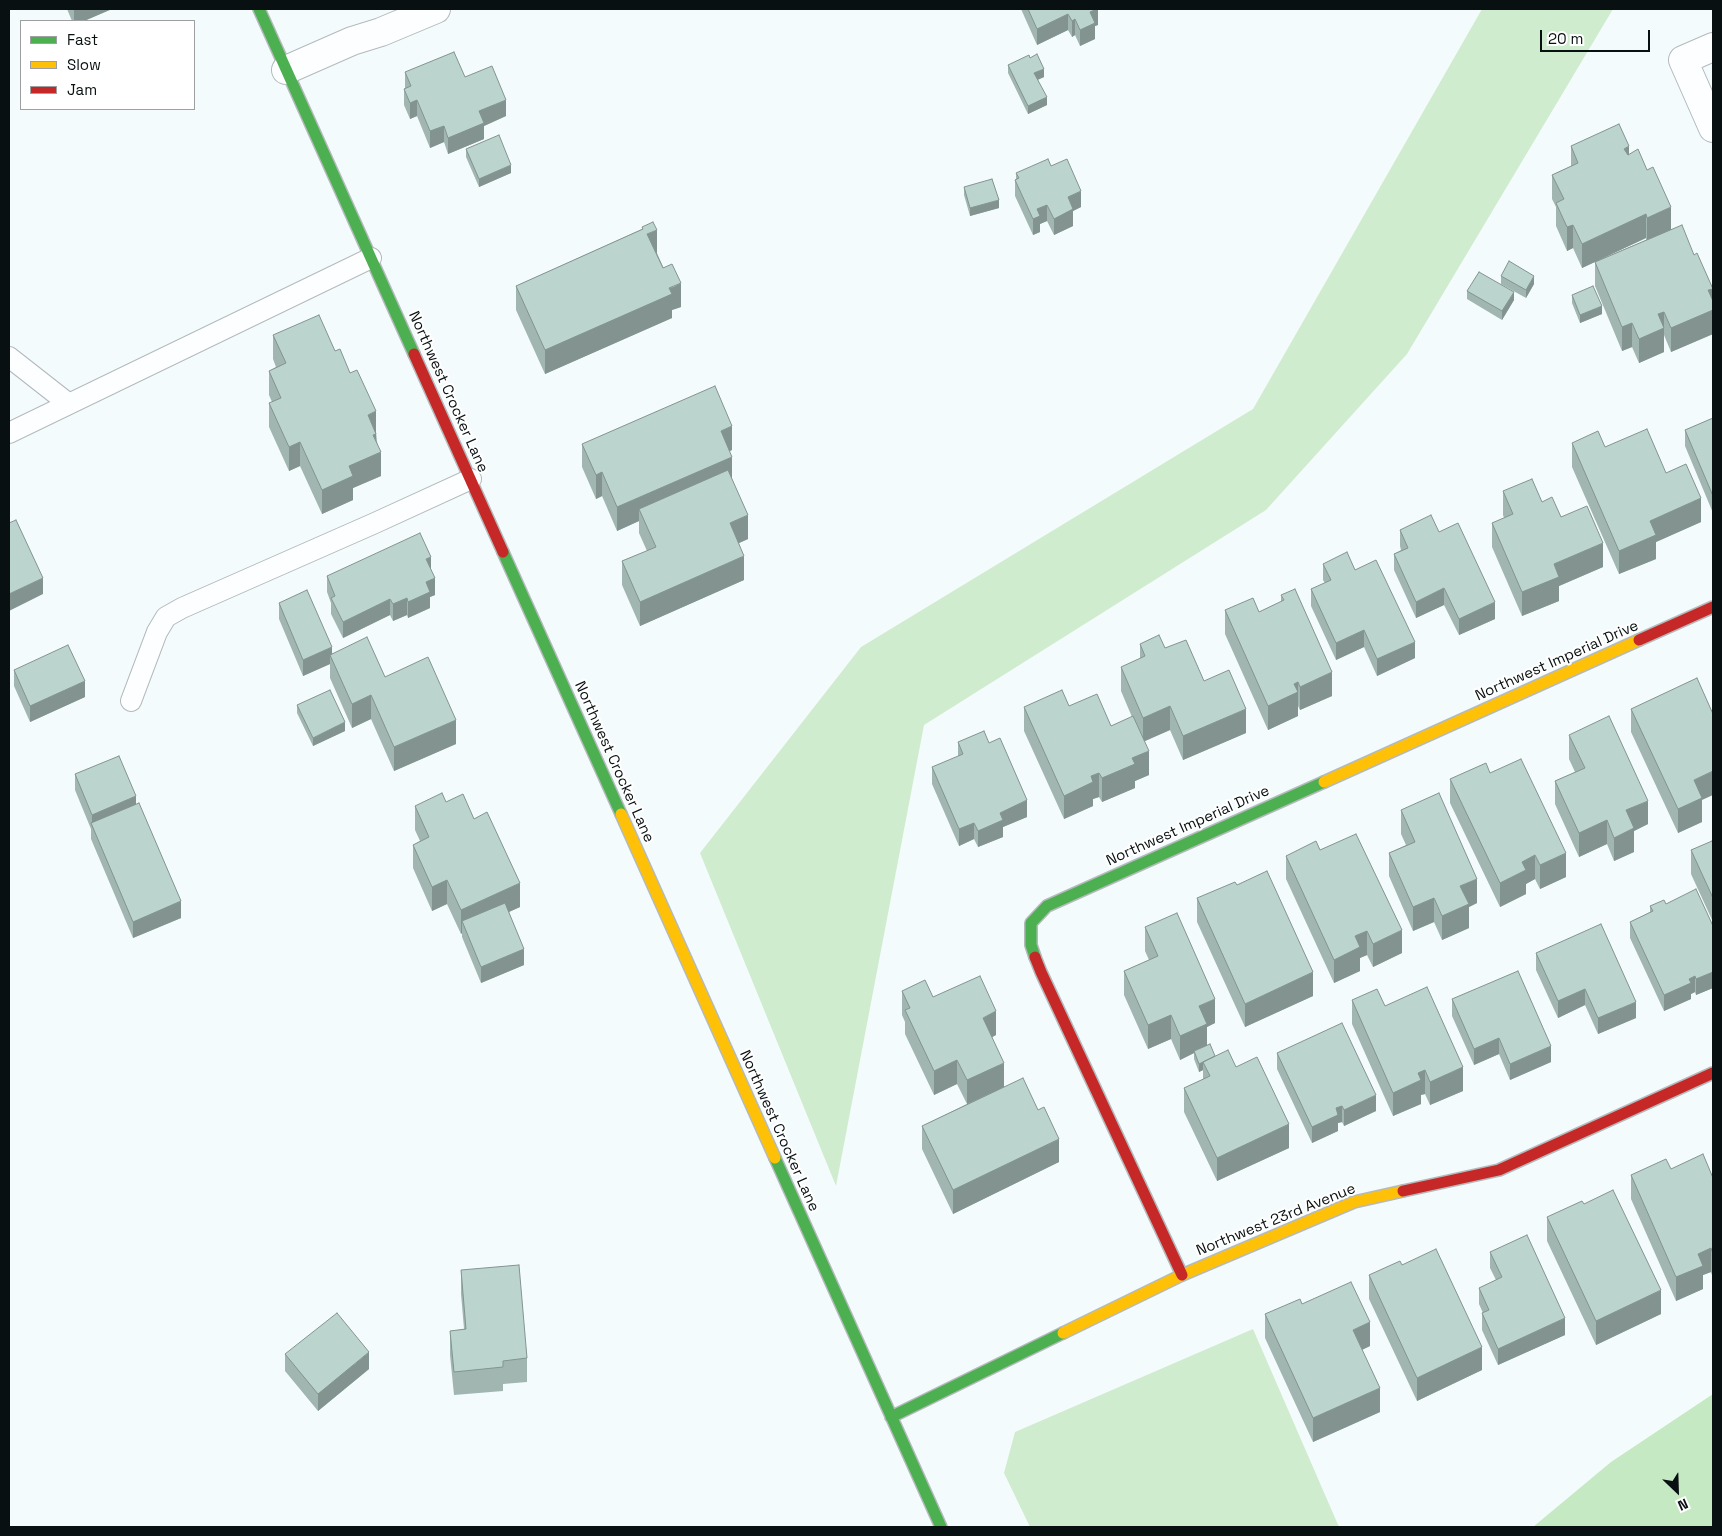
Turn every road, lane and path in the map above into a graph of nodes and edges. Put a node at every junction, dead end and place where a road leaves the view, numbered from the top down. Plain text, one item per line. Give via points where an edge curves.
1 (259, 9) edge
2 (436, 9) edge
3 (1713, 47) edge
4 (286, 70) junction
5 (1713, 128) edge
6 (371, 258) junction
7 (9, 357) edge
8 (69, 404) junction
9 (9, 432) edge
10 (470, 479) junction
11 (1713, 607) edge
12 (132, 701) dead end
13 (1713, 1073) edge
14 (1182, 1275) junction
15 (891, 1417) junction
16 (941, 1527) edge

1 - 4 street, Northwest Crocker Lane
2 - 4 street
3 - 5 street via 1683,60
4 - 6 street, Northwest Crocker Lane
6 - 8 lane
6 - 10 street, Northwest Crocker Lane
7 - 8 lane
8 - 9 lane
10 - 12 lane via 166,617 157,632
10 - 15 street, Northwest Crocker Lane
11 - 14 street, Northwest Imperial Drive via 1047,906 1030,923 1031,944 1041,972
13 - 14 street, Northwest 23rd Avenue via 1499,1170 1354,1202
14 - 15 street, Northwest 23rd Avenue
15 - 16 street, Northwest Crocker Lane

